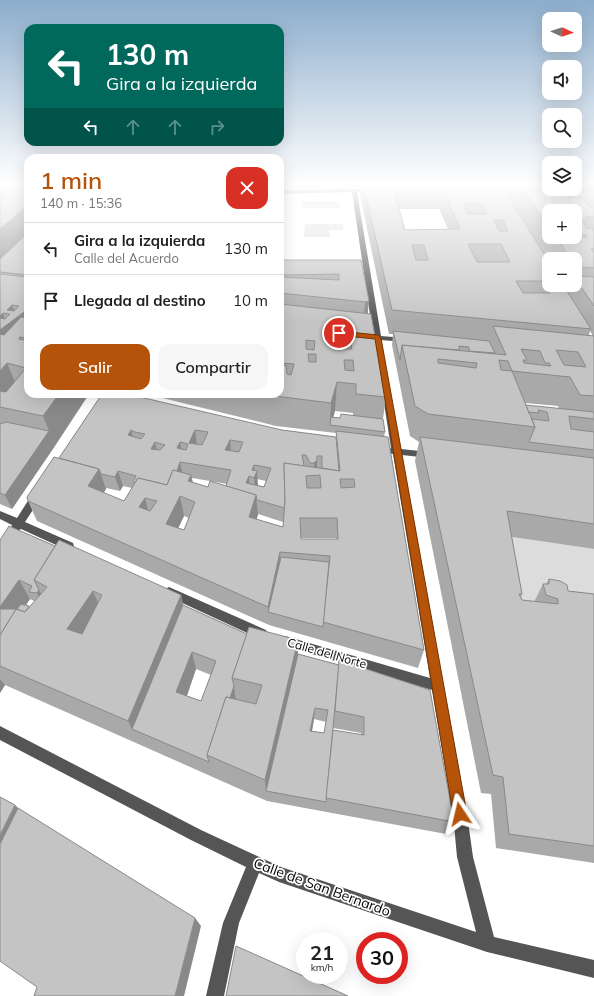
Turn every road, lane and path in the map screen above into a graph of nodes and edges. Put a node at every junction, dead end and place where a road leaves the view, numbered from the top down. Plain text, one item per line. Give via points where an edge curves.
1 (361, 229) edge
2 (372, 337) junction
3 (410, 341) edge
4 (384, 450) edge
5 (398, 452) junction
6 (438, 456) edge
7 (44, 485) edge
8 (0, 515) edge
9 (19, 524) junction
10 (12, 534) edge
11 (78, 551) edge
12 (157, 586) edge
13 (438, 686) junction
14 (0, 733) edge
15 (255, 864) junction
16 (487, 944) junction
17 (594, 969) edge
18 (216, 996) edge

1 - 2 street via 370,287
2 - 3 street
2 - 5 street
4 - 5 street
5 - 6 street
5 - 13 street
7 - 9 street
8 - 9 street
9 - 10 street
9 - 11 street
12 - 13 street, Calle del Norte via 265,635
13 - 16 street via 465,857
14 - 15 street, Calle de San Bernardo
15 - 16 street, Calle de San Bernardo
15 - 18 street via 231,923
16 - 17 street, Calle de San Bernardo

